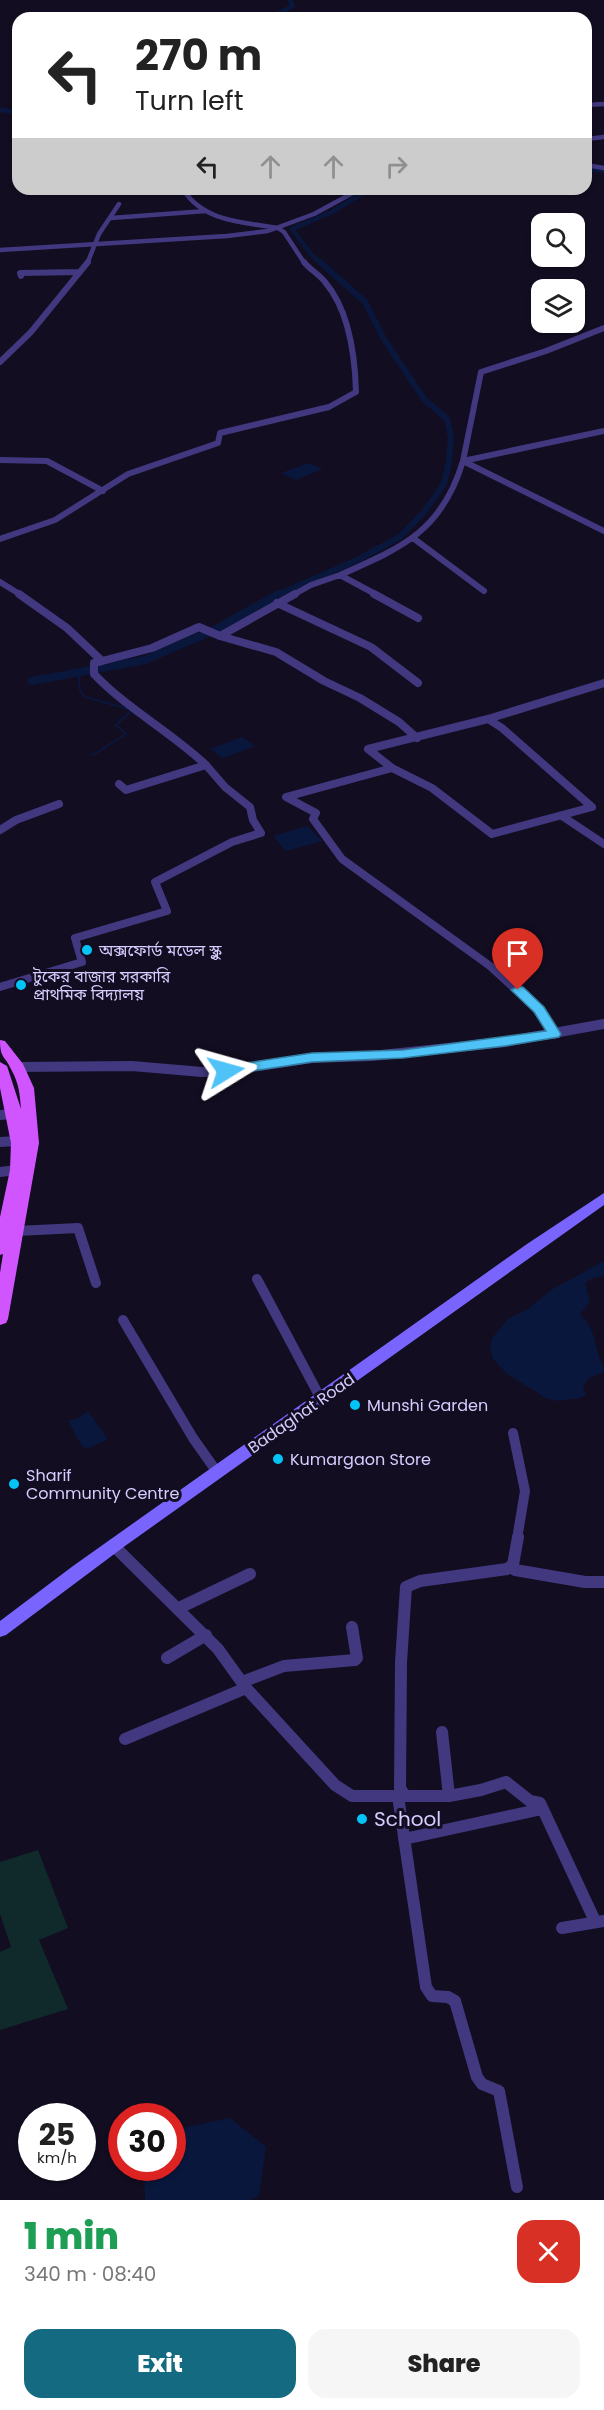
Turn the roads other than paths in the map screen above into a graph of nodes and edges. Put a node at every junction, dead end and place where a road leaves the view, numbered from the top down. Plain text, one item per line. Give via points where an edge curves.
1 (186, 195) edge
2 (349, 195) edge
3 (119, 204) dead end
4 (206, 211) junction
5 (111, 218) junction
6 (278, 228) junction
7 (96, 244) junction
8 (0, 250) edge
9 (80, 272) junction
10 (21, 276) dead end
11 (604, 328) edge
12 (0, 362) edge
13 (604, 431) edge
14 (0, 460) edge
15 (463, 461) junction
16 (103, 490) junction
17 (604, 531) edge
18 (0, 538) edge
19 (413, 538) junction
20 (340, 575) junction
21 (0, 582) edge
22 (484, 591) dead end
23 (277, 603) junction
24 (418, 618) dead end
25 (219, 635) junction
26 (98, 662) junction
27 (604, 682) edge
28 (418, 683) dead end
29 (488, 719) junction
30 (417, 738) junction
31 (206, 765) junction
32 (392, 768) junction
33 (119, 784) dead end
34 (59, 804) dead end
35 (562, 816) junction
36 (0, 830) edge
37 (604, 844) edge
38 (0, 987) edge
39 (604, 1024) edge
40 (555, 1034) junction
41 (0, 1044) edge
42 (0, 1066) edge
43 (18, 1067) junction
44 (7, 1114) edge
45 (18, 1141) junction
46 (0, 1142) edge
47 (8, 1171) edge
48 (604, 1198) edge
49 (17, 1231) junction
50 (0, 1250) edge
51 (257, 1279) dead end
52 (96, 1283) dead end
53 (0, 1319) edge
54 (123, 1320) dead end
55 (321, 1399) junction
56 (513, 1433) dead end
57 (217, 1472) junction
58 (113, 1545) junction
59 (511, 1566) junction
60 (250, 1574) dead end
61 (604, 1582) edge
62 (179, 1608) junction
63 (352, 1627) dead end
64 (0, 1630) edge
65 (206, 1635) junction
66 (167, 1658) dead end
67 (244, 1685) junction
68 (442, 1732) dead end
69 (125, 1739) dead end
70 (402, 1796) junction
71 (449, 1796) junction
72 (543, 1809) junction
73 (404, 1839) junction
74 (599, 1921) edge
75 (562, 1928) dead end
76 (516, 2187) dead end

1 - 4 street
2 - 6 street
3 - 5 street
4 - 5 street
4 - 6 street via 236,222
5 - 7 street
6 - 7 street via 227,236
6 - 16 street via 336,300 353,354 356,392 329,407 220,433 218,443 128,474
7 - 8 street
7 - 9 street
9 - 10 street via 20,273
9 - 12 street via 31,332
11 - 15 street via 481,372
13 - 15 street
14 - 16 street via 47,461
15 - 17 street
15 - 19 street via 457,486 424,531
16 - 18 street via 55,520
19 - 20 street
19 - 22 street
20 - 23 street
20 - 24 street
21 - 26 street via 57,619 88,645
23 - 25 street
23 - 28 street via 371,647
25 - 26 street via 201,627 132,654
25 - 30 street via 276,652 370,704
26 - 31 street via 94,674 107,688
27 - 29 street
29 - 30 street
29 - 35 street via 592,805
30 - 32 street via 368,749
31 - 33 street via 126,790
31 - 38 street via 250,807 261,833 232,842 155,882 167,911 75,938 82,962
32 - 35 street via 433,788 492,834
32 - 40 street via 286,797 316,813 313,819 342,859 490,966 539,1010
34 - 36 street
35 - 37 street
39 - 40 street
40 - 43 street via 403,1054 312,1058 226,1071 132,1066
41 - 43 main road
42 - 44 main road via 10,1092
43 - 49 main road via 27,1088 31,1143
44 - 45 main road
45 - 46 street
45 - 47 main road
47 - 50 main road
48 - 55 main road, Badaghat Road
49 - 52 street via 78,1228
49 - 53 main road
51 - 55 street
54 - 57 street
55 - 57 main road, Badaghat Road
56 - 59 street via 525,1491
57 - 58 main road, Badaghat Road
58 - 62 street
58 - 64 main road, Badaghat Road
59 - 61 street via 515,1570
59 - 70 street via 420,1581 406,1587 401,1637
60 - 62 street
62 - 65 street
63 - 67 street via 355,1660 284,1666
65 - 66 street
65 - 67 street
67 - 69 street
67 - 70 street via 335,1785 352,1796
68 - 71 street
70 - 71 street
70 - 73 street
71 - 72 street via 506,1782 530,1801 540,1803
72 - 73 street
72 - 74 street
73 - 76 street via 426,1987 432,1996 448,1996 455,2001 477,2077 482,2084 499,2091
74 - 75 street

